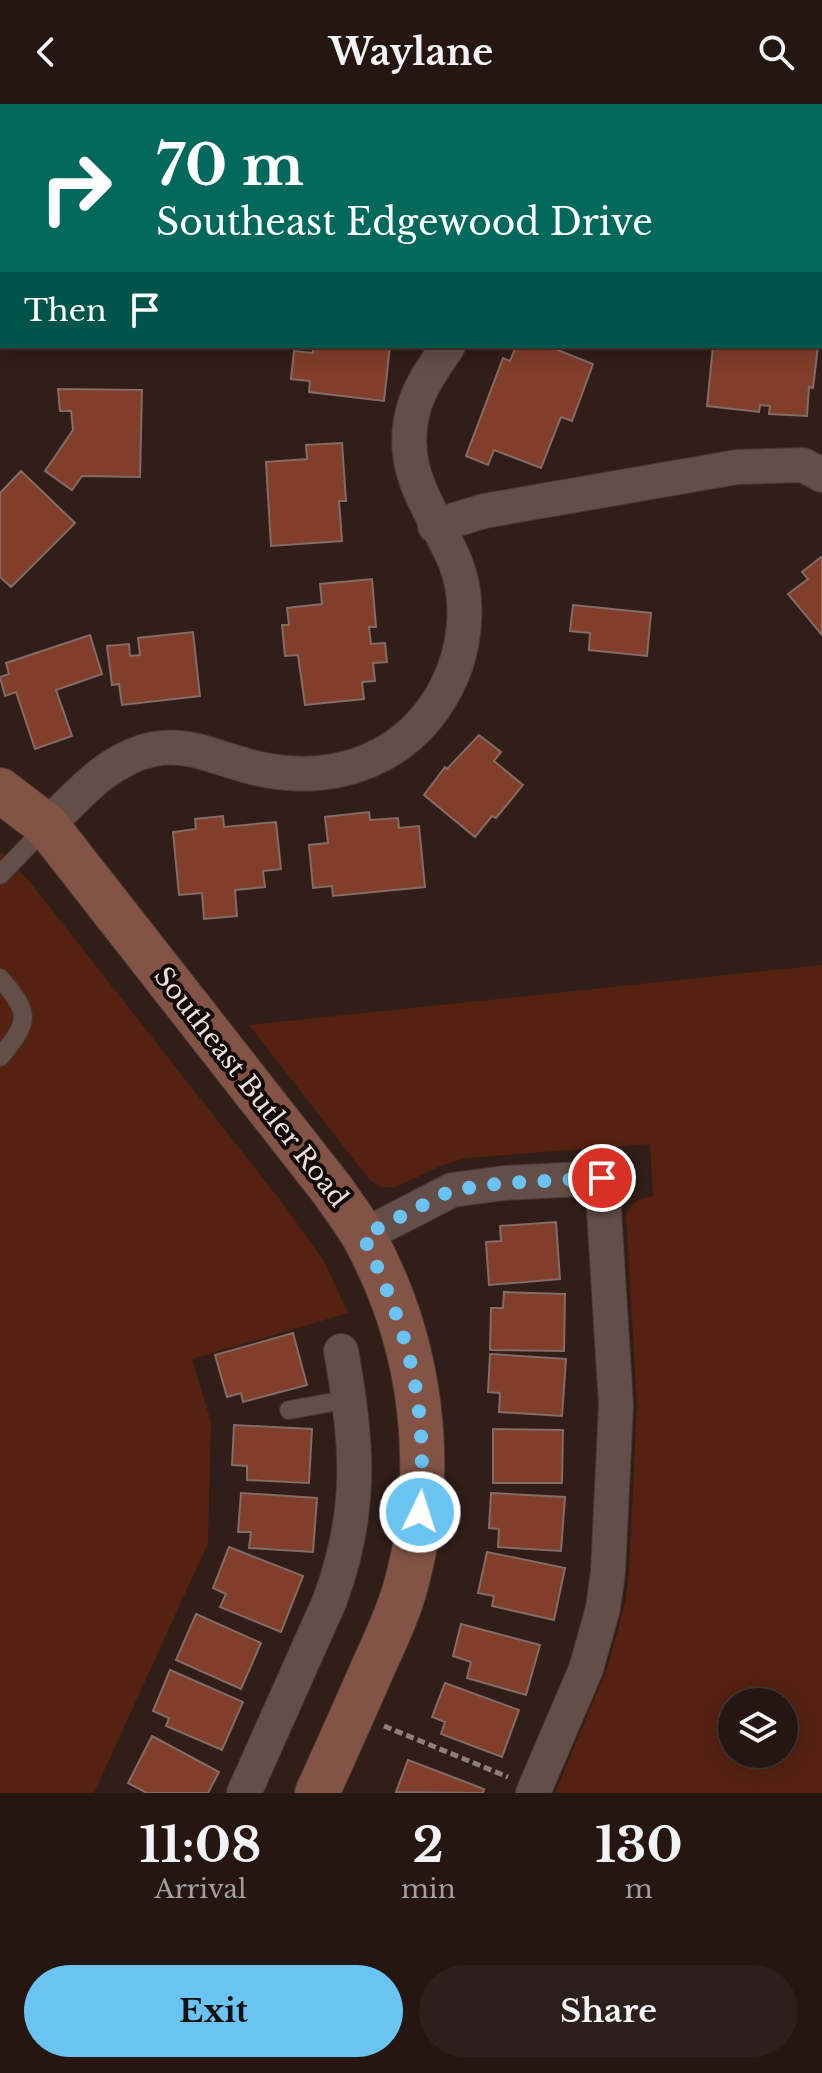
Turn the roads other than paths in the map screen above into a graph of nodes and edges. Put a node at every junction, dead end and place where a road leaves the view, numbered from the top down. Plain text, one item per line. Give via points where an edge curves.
1 (447, 348) edge
2 (822, 475) edge
3 (435, 526) junction
4 (0, 790) edge
5 (47, 826) junction
6 (0, 875) edge
7 (0, 978) edge
8 (0, 1057) edge
9 (363, 1236) junction
10 (341, 1351) dead end
11 (350, 1399) junction
12 (289, 1410) dead end
13 (534, 1791) edge
14 (244, 1793) edge
15 (317, 1793) edge

1 - 3 street via 415,405 411,436 418,490
2 - 3 street via 803,465 737,467 484,511
3 - 5 street via 456,565 463,632 445,690 405,738 380,757 316,774 258,769 181,748 154,749 99,775
4 - 5 main road, Southeast Butler Road
5 - 6 lane
5 - 9 main road, Southeast Butler Road
7 - 8 lane via 18,999 24,1018
9 - 13 street via 452,1190 602,1178 616,1405 608,1572 586,1669
9 - 15 main road, Southeast Butler Road via 407,1343 421,1418 422,1481 415,1548 394,1620
10 - 11 street
11 - 12 lane
11 - 14 street via 356,1480 341,1570

